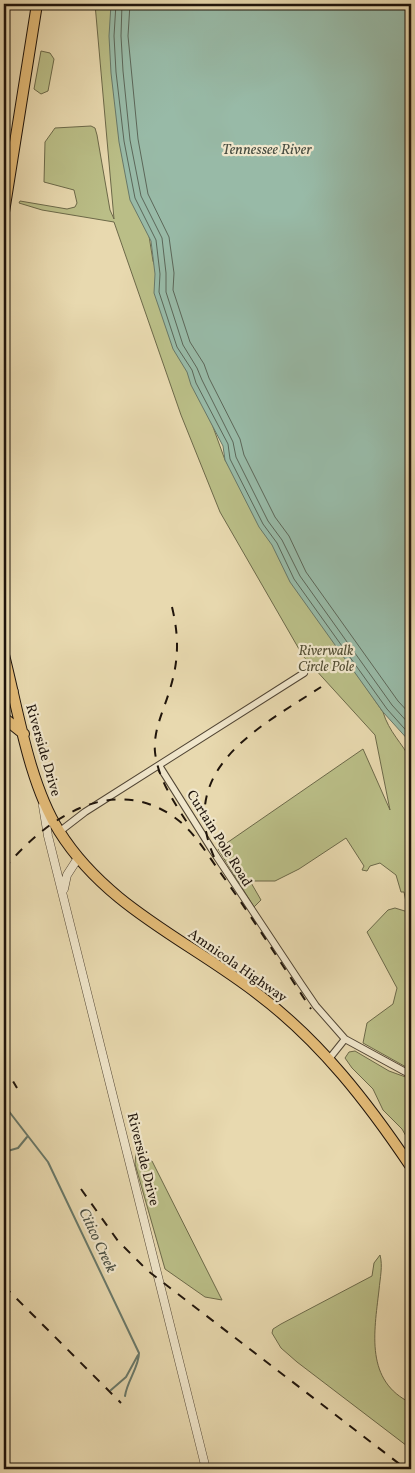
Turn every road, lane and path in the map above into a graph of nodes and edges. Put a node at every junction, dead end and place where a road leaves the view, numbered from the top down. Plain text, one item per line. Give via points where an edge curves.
1 (37, 4) edge
2 (4, 212) edge
3 (4, 655) edge
4 (304, 673) dead end
5 (9, 694) edge
6 (4, 718) edge
7 (24, 734) junction
8 (160, 767) junction
9 (40, 792) junction
10 (59, 832) junction
11 (71, 848) joint
12 (78, 858) junction
13 (63, 891) junction
14 (345, 1039) junction
15 (329, 1058) junction
16 (411, 1075) edge
17 (411, 1167) edge
18 (206, 1469) edge

1 - 2 main road
3 - 5 main road, Riverside Drive
4 - 8 street
5 - 7 main road, Riverside Drive
6 - 7 main road
7 - 9 main road, Riverside Drive
8 - 10 street via 85,812
8 - 14 street, Curtain Pole Road via 301,984
9 - 10 main road, Riverside Drive
9 - 13 street, Riverside Drive
10 - 11 main road, Riverside Drive
11 - 12 main road, Amnicola Highway
12 - 13 street via 67,875
12 - 15 main road, Amnicola Highway via 114,895 260,995
13 - 18 street, Riverside Drive
14 - 15 street
14 - 16 street
15 - 17 main road, Amnicola Highway via 380,1120

